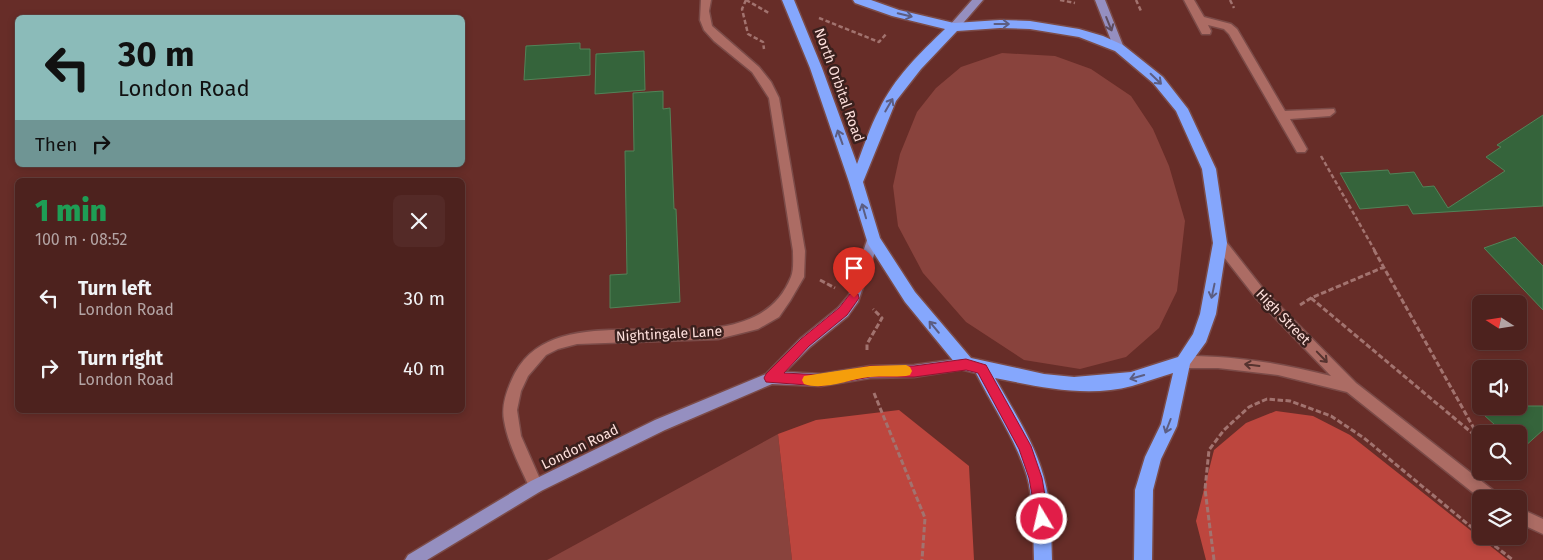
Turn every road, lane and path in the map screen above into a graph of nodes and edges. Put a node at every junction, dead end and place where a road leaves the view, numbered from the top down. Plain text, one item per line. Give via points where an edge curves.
1 (706, 0) edge
2 (746, 0) edge
3 (788, 0) edge
4 (859, 0) edge
5 (978, 0) edge
6 (1060, 0) edge
7 (1100, 0) edge
8 (1136, 0) edge
9 (1188, 0) edge
10 (1230, 0) edge
11 (1075, 3) dead end
12 (1141, 11) dead end
13 (769, 13) dead end
14 (1239, 16) dead end
15 (816, 17) dead end
16 (1200, 20) junction
17 (954, 27) junction
18 (1206, 31) dead end
19 (887, 33) dead end
20 (1119, 48) junction
21 (1330, 112) dead end
22 (1297, 114) junction
23 (1282, 115) junction
24 (1301, 149) dead end
25 (856, 182) junction
26 (873, 240) junction
27 (1220, 243) junction
28 (1384, 267) junction
29 (872, 307) dead end
30 (868, 352) dead end
31 (1183, 362) junction
32 (974, 367) junction
33 (770, 378) junction
34 (1351, 387) junction
35 (873, 391) dead end
36 (1473, 425) edge
37 (1472, 432) edge
38 (536, 486) junction
39 (1482, 490) edge
40 (1527, 519) edge
41 (1543, 527) edge
42 (1472, 528) edge
43 (1494, 545) edge
44 (413, 560) edge
45 (922, 560) edge
46 (1042, 560) edge
47 (1143, 560) edge
48 (1214, 560) edge
49 (1513, 560) edge

1 - 38 street, Nightingale Lane via 705,22 714,37 738,54 767,82 774,98 799,251 798,277 774,313 753,325 718,332 577,338 539,352 523,370 512,396 509,416 514,436
2 - 13 path
25 -> 3 highway, North Orbital Road
4 -> 17 highway
5 - 17 main road
6 - 11 path
7 -> 20 main road
8 - 12 path
9 - 16 street
10 - 14 path
15 - 19 path via 879,42
16 - 18 street
16 - 23 street via 1227,26 1234,32
17 -> 20 highway via 1030,25 1079,33
25 -> 17 highway via 890,102 921,60
20 -> 27 highway via 1158,80 1181,109 1209,169
21 - 22 street
22 - 23 street
22 - 28 path
23 - 24 street
26 -> 25 highway, North Orbital Road
32 -> 26 highway, North Orbital Road via 910,297
26 - 33 main road, London Road via 854,298 843,312
27 -> 31 highway via 1208,314 1200,337
27 -> 34 street, High Street via 1271,306
28 - 36 path
28 - 37 path via 1311,298
29 - 30 path via 882,318 867,344
31 -> 32 highway via 1131,378 1091,384 1044,381
34 -> 31 street, High Street via 1278,369 1218,362
31 -> 47 highway via 1169,426 1153,457 1144,490
32 - 33 main road, London Road via 870,372 821,380
32 - 46 highway via 1024,446 1036,478 1042,519
33 - 38 main road, London Road via 660,425
34 - 39 street, High Street
35 - 45 path via 925,518
38 - 44 main road, London Road
40 - 41 street
42 - 48 path via 1364,438 1331,416 1290,401 1267,399 1249,407 1224,430 1209,450 1205,489
43 - 49 path

